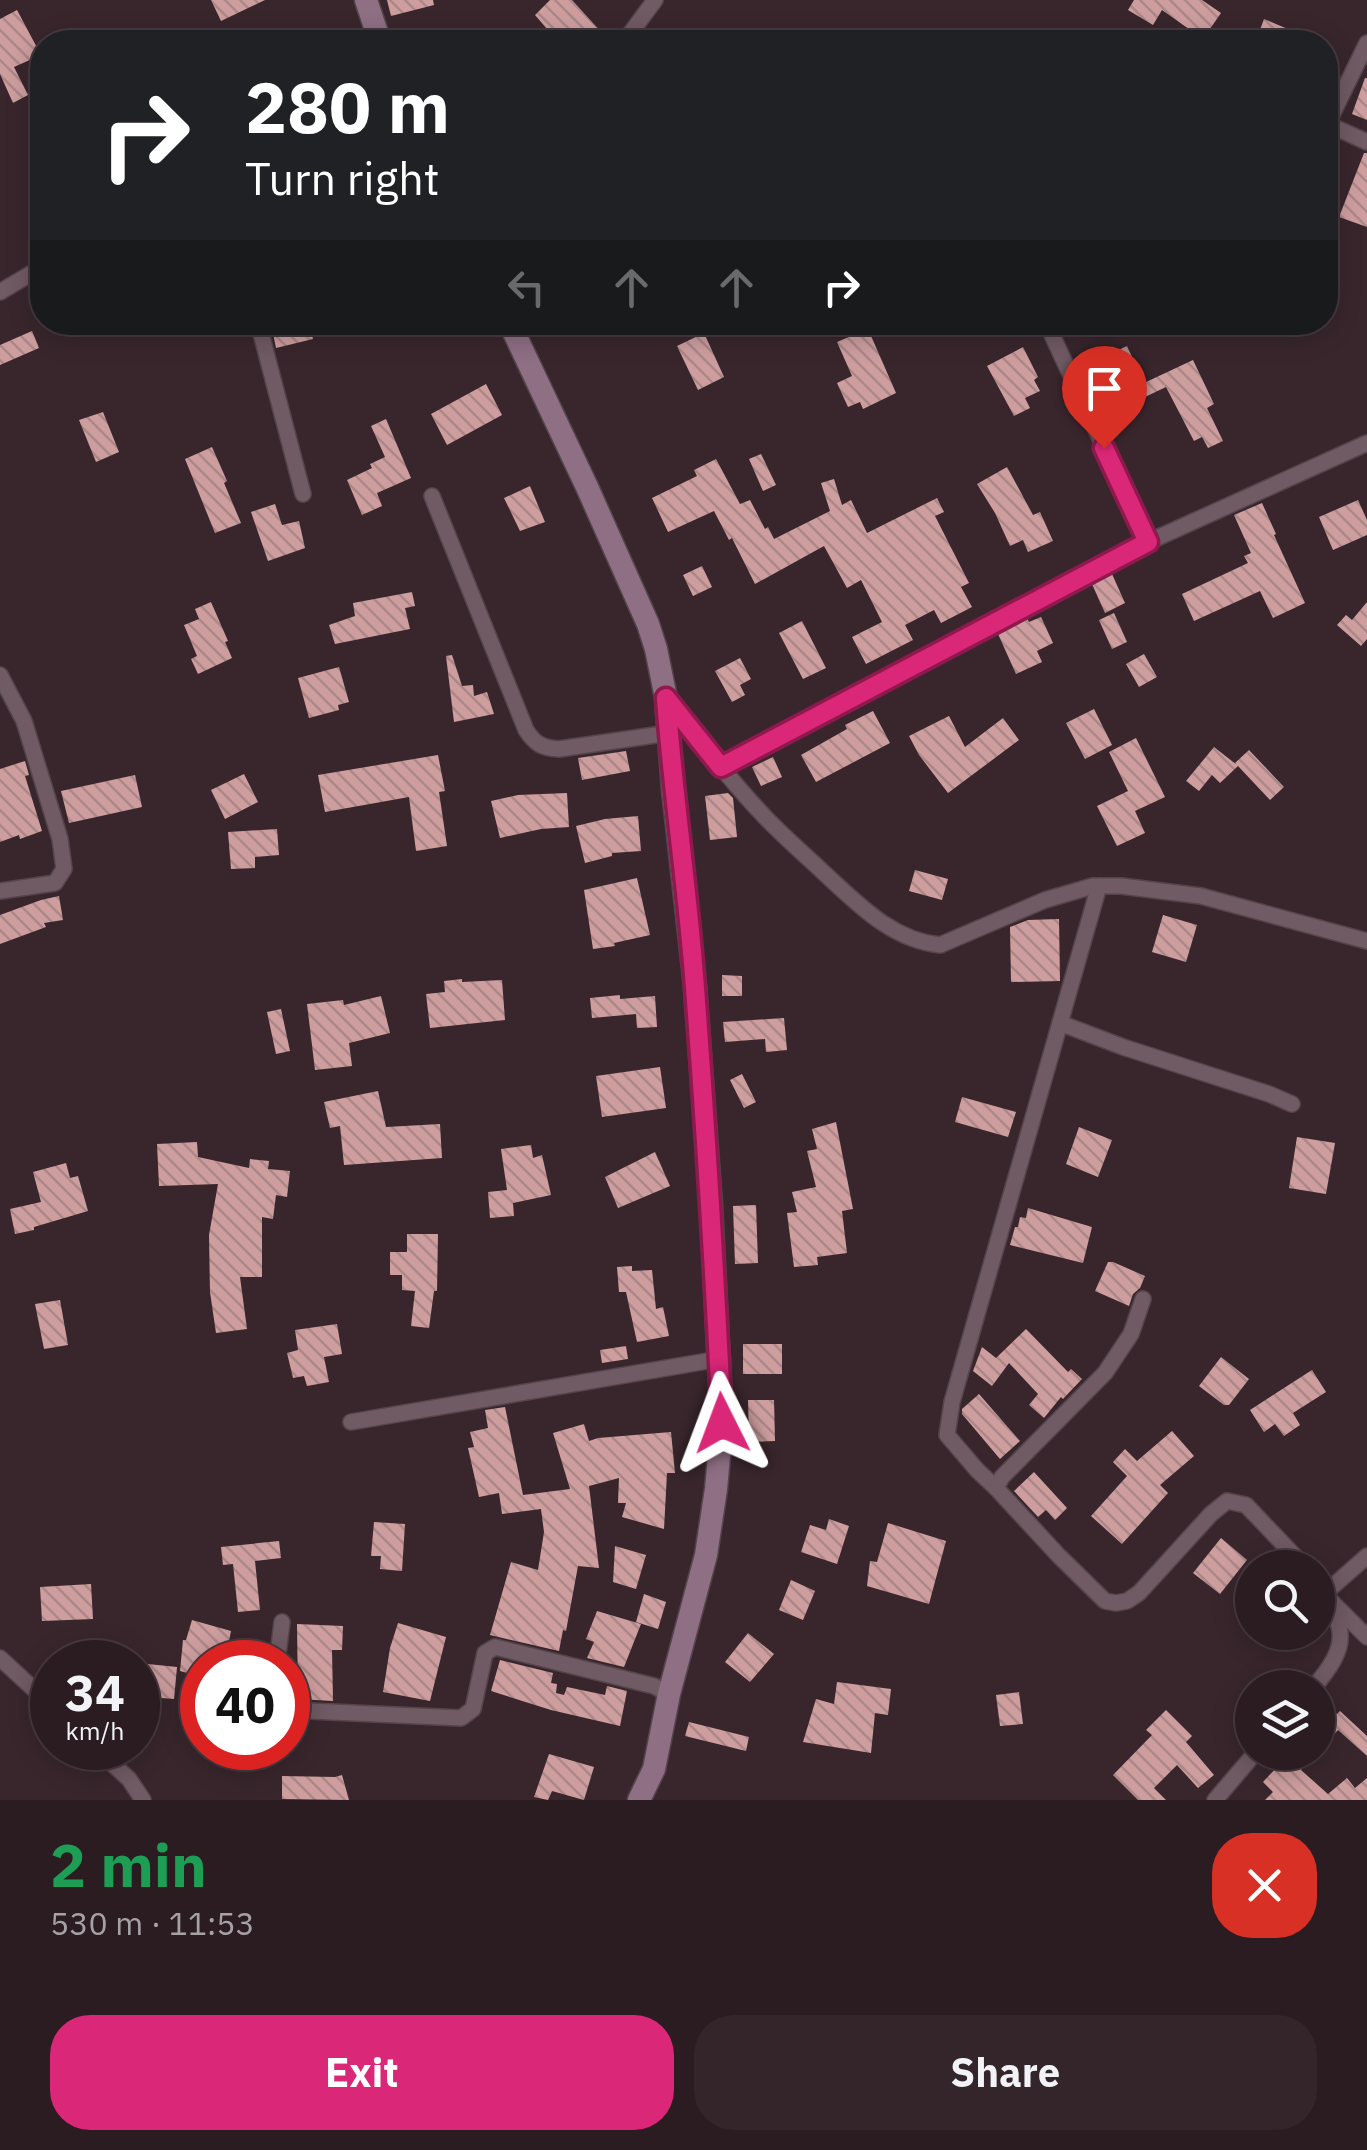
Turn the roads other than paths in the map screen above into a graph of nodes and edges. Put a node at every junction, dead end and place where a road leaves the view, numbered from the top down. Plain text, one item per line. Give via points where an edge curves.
1 (366, 0) edge
2 (655, 0) edge
3 (376, 30) edge
4 (633, 30) edge
5 (1367, 43) edge
6 (1338, 101) edge
7 (1338, 128) edge
8 (1367, 142) edge
9 (30, 274) edge
10 (0, 292) edge
11 (261, 335) edge
12 (515, 335) edge
13 (1052, 335) edge
14 (1367, 443) edge
15 (303, 494) dead end
16 (432, 496) dead end
17 (1148, 542) junction
18 (0, 675) edge
19 (666, 698) junction
20 (669, 733) junction
21 (721, 767) junction
22 (1100, 886) junction
23 (0, 891) edge
24 (1367, 942) edge
25 (1060, 1024) junction
26 (1292, 1104) dead end
27 (1144, 1299) dead end
28 (719, 1359) junction
29 (351, 1422) dead end
30 (996, 1488) junction
31 (1289, 1550) edge
32 (1367, 1556) edge
33 (1335, 1579) edge
34 (1335, 1604) edge
35 (1335, 1618) edge
36 (282, 1622) dead end
37 (1367, 1638) edge
38 (280, 1640) edge
39 (0, 1658) edge
40 (1327, 1670) edge
41 (30, 1686) edge
42 (670, 1694) junction
43 (310, 1711) edge
44 (120, 1770) edge
45 (1240, 1770) edge
46 (142, 1800) edge
47 (639, 1800) edge
48 (1214, 1800) edge

1 - 3 street
2 - 4 street
5 - 6 street
7 - 8 street
9 - 10 street
11 - 15 street
12 - 19 street via 648,624
13 - 17 street
14 - 17 street
16 - 20 street via 534,743 559,749
17 - 21 street
18 - 23 street via 24,721 64,869 55,883
19 - 20 street
19 - 21 street
20 - 28 street via 695,986
21 - 22 street via 868,914 922,941 940,945 1044,900
22 - 24 street via 1201,896
22 - 25 street
25 - 26 street
25 - 30 street via 952,1402 948,1435
27 - 30 street via 1131,1334 1104,1373
28 - 29 street
28 - 42 street via 722,1423 714,1506
30 - 31 street via 1105,1601 1116,1604 1139,1593 1227,1501 1246,1505
32 - 33 street
34 - 37 street
35 - 40 street via 1342,1640
36 - 38 street
39 - 41 street
42 - 43 street via 495,1647 484,1652 473,1710 460,1718
42 - 47 street via 654,1769
44 - 46 street
45 - 48 street

